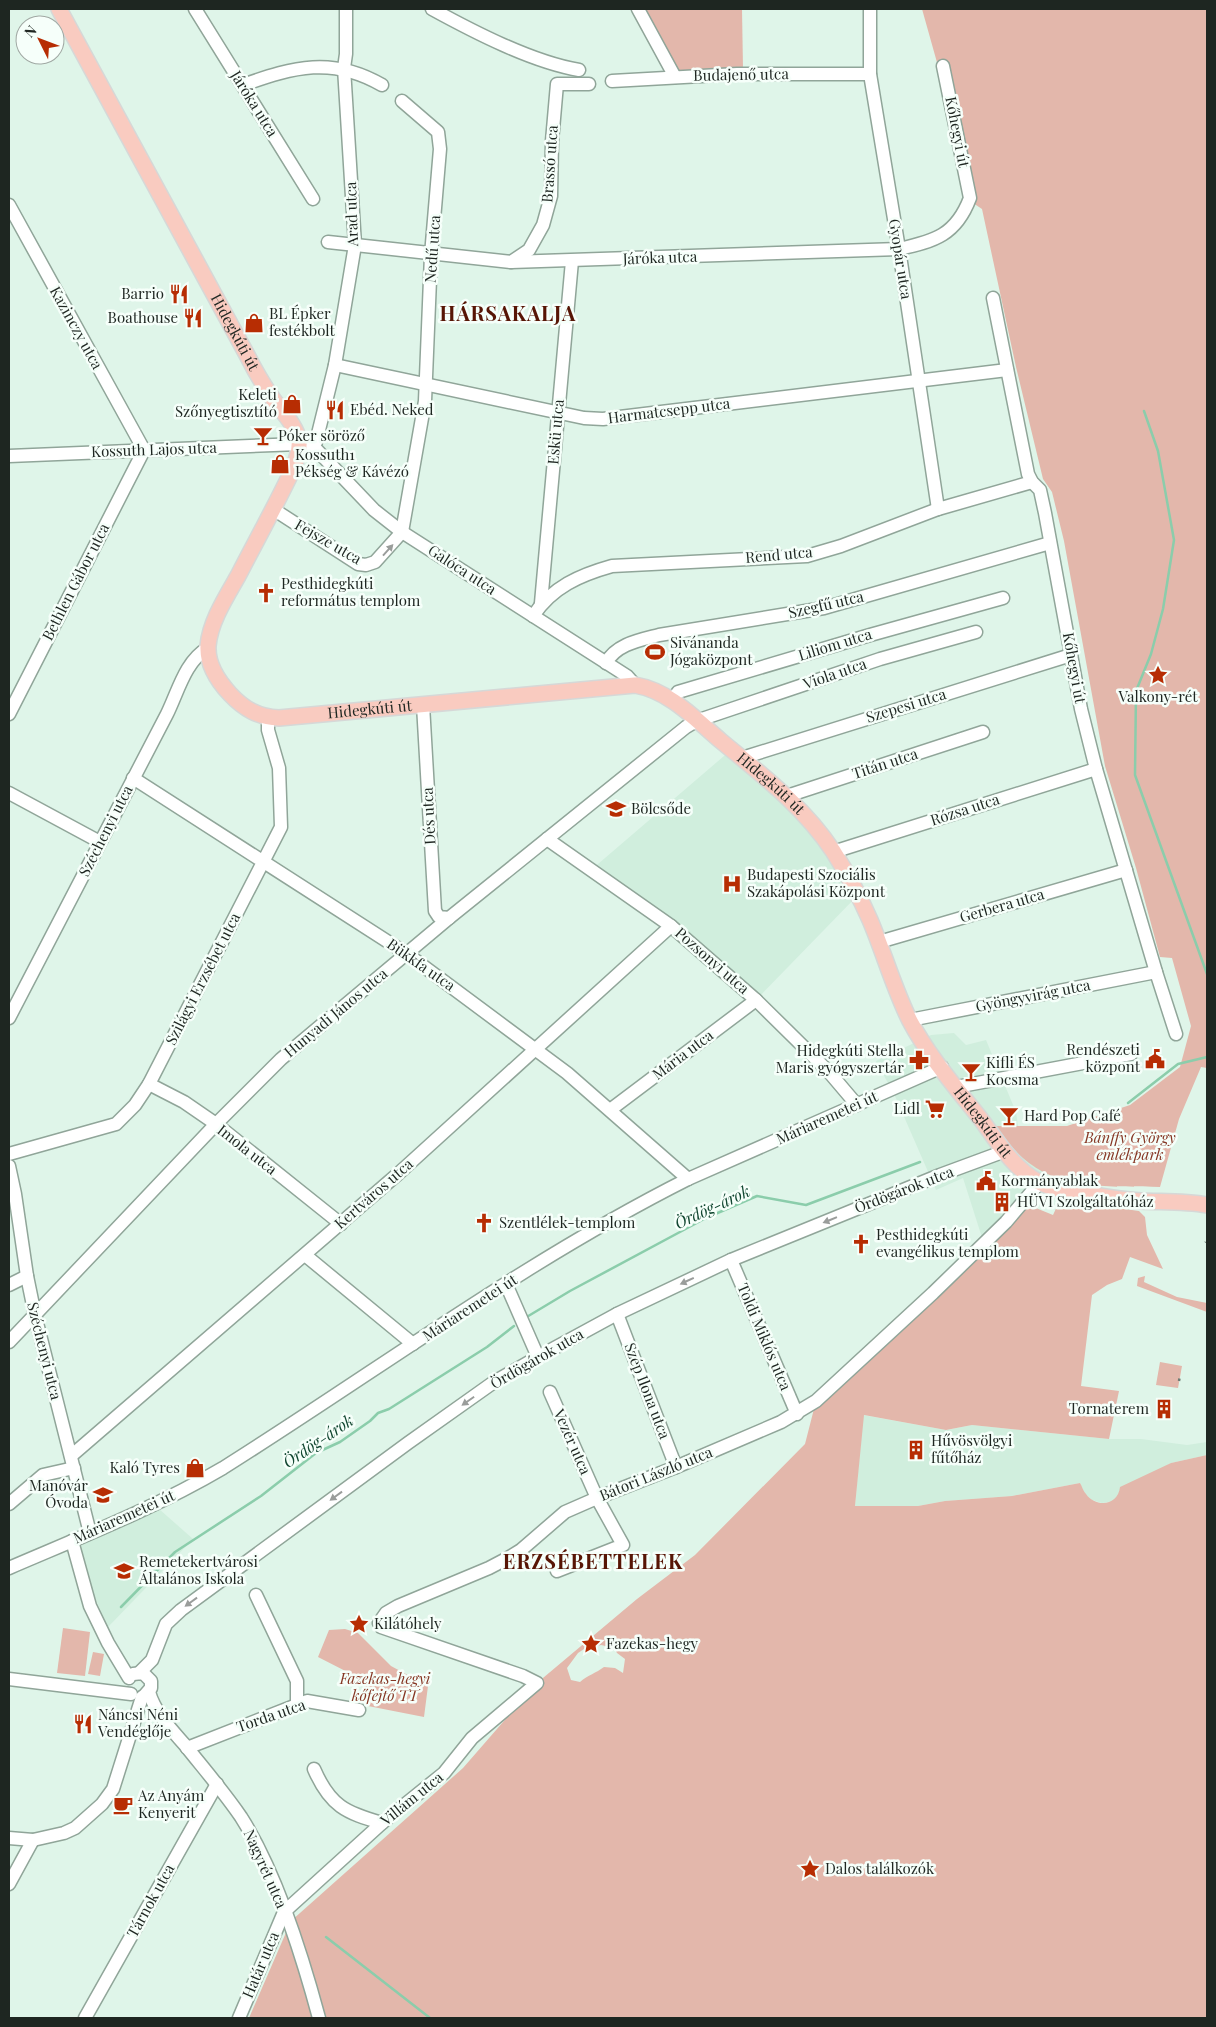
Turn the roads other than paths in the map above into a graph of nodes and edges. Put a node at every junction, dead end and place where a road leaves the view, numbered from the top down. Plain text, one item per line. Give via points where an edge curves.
1 (59, 9) edge
2 (195, 9) edge
3 (346, 9) edge
4 (432, 9) edge
5 (638, 9) edge
6 (870, 9) edge
7 (943, 66) dead end
8 (344, 68) junction
9 (579, 70) dead end
10 (870, 74) junction
11 (675, 77) junction
12 (612, 81) dead end
13 (589, 84) dead end
14 (243, 85) junction
15 (382, 85) dead end
16 (402, 101) dead end
17 (970, 198) joint
18 (313, 199) dead end
19 (9, 205) edge
20 (328, 242) dead end
21 (355, 245) junction
22 (899, 248) junction
23 (431, 255) junction
24 (572, 261) junction
25 (511, 262) junction
26 (993, 298) dead end
27 (335, 365) junction
28 (1007, 370) junction
29 (918, 380) junction
30 (427, 384) junction
31 (558, 413) junction
32 (306, 445) junction
33 (144, 450) junction
34 (9, 456) edge
35 (1032, 482) junction
36 (273, 509) junction
37 (938, 509) junction
38 (402, 532) junction
39 (1050, 543) junction
40 (1004, 598) dead end
41 (541, 603) junction
42 (533, 616) junction
43 (976, 632) dead end
44 (208, 648) junction
45 (1071, 655) junction
46 (606, 663) junction
47 (635, 685) junction
48 (672, 700) junction
49 (423, 709) junction
50 (9, 714) edge
51 (268, 718) junction
52 (696, 721) junction
53 (983, 732) dead end
54 (742, 758) junction
55 (1096, 769) junction
56 (133, 778) junction
57 (9, 793) edge
58 (787, 796) junction
59 (547, 839) junction
60 (100, 842) junction
61 (834, 852) junction
62 (264, 861) junction
63 (1126, 870) junction
64 (449, 918) junction
65 (671, 926) junction
66 (879, 942) junction
67 (407, 954) junction
68 (1156, 972) junction
69 (756, 1000) junction
70 (9, 1018) edge
71 (910, 1020) junction
72 (1176, 1034) dead end
73 (536, 1049) junction
74 (1131, 1054) dead end
75 (942, 1068) junction
76 (149, 1084) junction
77 (956, 1087) junction
78 (857, 1105) junction
79 (610, 1110) junction
80 (216, 1124) junction
81 (1005, 1152) junction
82 (9, 1154) edge
83 (9, 1166) edge
84 (688, 1179) junction
85 (1040, 1182) junction
86 (1207, 1205) edge
87 (341, 1224) junction
88 (305, 1255) junction
89 (731, 1260) junction
90 (27, 1276) junction
91 (506, 1284) junction
92 (9, 1285) edge
93 (617, 1314) junction
94 (35, 1315) junction
95 (9, 1342) edge
96 (413, 1344) junction
97 (538, 1358) junction
98 (550, 1392) dead end
99 (797, 1414) junction
100 (72, 1462) junction
101 (676, 1467) junction
102 (597, 1498) junction
103 (9, 1504) edge
104 (90, 1533) junction
105 (72, 1541) junction
106 (9, 1568) edge
107 (557, 1571) dead end
108 (256, 1595) dead end
109 (9, 1679) edge
110 (537, 1682) joint
111 (138, 1694) junction
112 (297, 1704) junction
113 (359, 1710) dead end
114 (187, 1748) junction
115 (314, 1769) dead end
116 (217, 1784) junction
117 (382, 1823) junction
118 (9, 1838) edge
119 (33, 1840) junction
120 (9, 1884) edge
121 (284, 1912) junction
122 (86, 2018) edge
123 (239, 2018) edge
124 (319, 2018) edge

1 - 32 main road, Hidegkúti út via 247,356
2 - 14 street, Járóka utca
3 - 8 street, Arad utca
4 - 9 street via 469,29 557,66
5 - 11 street
6 - 10 street, Gyopár utca
7 - 17 street, Kőhegyi út
8 - 14 street via 296,68
8 - 15 street
8 - 21 street, Arad utca
10 - 11 street, Budajenő utca
10 - 22 street, Gyopár utca
11 - 12 street, Budajenő utca
13 - 25 street, Brassó utca via 556,84 549,204 543,225 529,250
14 - 18 street, Járóka utca
16 - 23 street, Nedű utca via 438,132 440,149
17 - 22 street, Járóka utca via 964,214 951,230 933,240
19 - 33 street, Kazinczy utca
20 - 21 street, Járóka utca
21 - 23 street, Járóka utca
21 - 27 street, Arad utca
22 - 24 street, Járóka utca
22 - 29 street, Gyopár utca
23 - 25 street, Járóka utca
23 - 30 street, Nedű utca
24 - 25 street, Járóka utca
24 - 31 street, Eskü utca
26 - 28 street, Kőhegyi út
27 - 30 street, Harmatcsepp utca
27 - 32 street, Arad utca via 318,438
28 - 29 street, Harmatcsepp utca
28 - 35 street, Kőhegyi út
29 - 31 street, Harmatcsepp utca via 602,419
29 - 37 street, Gyopár utca
30 - 31 street, Harmatcsepp utca
30 - 38 street, Nedű utca
31 - 41 street, Eskü utca
32 - 33 street, Kossuth Lajos utca
32 - 36 main road
32 - 38 street, Galóca utca via 374,510
33 - 34 street, Kossuth Lajos utca
33 - 50 street, Bethlen Gábor utca
35 - 37 street, Rend utca
35 - 39 street, Kőhegyi út via 1041,493
36 -> 38 street, Fejsze utca via 358,564 375,562
36 - 44 main road via 217,616
37 - 41 street, Rend utca via 807,556 612,566 575,578
38 - 42 street, Galóca utca
39 - 45 street, Kőhegyi út
39 - 46 street, Szegfű utca via 824,608 659,634 619,648 610,654
40 - 48 street, Liliom utca via 678,692
41 - 42 street, Rend utca
42 - 46 street, Galóca utca
43 - 52 street, Viola utca via 880,659
44 - 51 main road, Hidegkúti út via 213,669 226,689 243,706
44 - 56 street, Széchenyi utca via 192,662
45 - 54 street, Szepesi utca
45 - 55 street, Kőhegyi út
46 - 47 street, Galóca utca
47 - 48 main road, Hidegkúti út
47 - 49 main road, Hidegkúti út
48 - 52 main road, Hidegkúti út
49 - 51 main road, Hidegkúti út
49 - 64 street, Dés utca via 435,911 439,917
51 - 62 street, Szilágyi Erzsébet utca via 268,730 279,768 281,814 280,827
52 - 54 main road, Hidegkúti út
52 - 59 street, Hunyadi János utca
53 - 58 street, Titán utca
54 - 58 main road, Hidegkúti út
55 - 61 street, Rózsa utca
55 - 63 street, Kőhegyi út
56 - 60 street, Széchenyi utca
56 - 62 street, Bükkfa utca
57 - 60 street
58 - 61 main road, Hidegkúti út
59 - 64 street, Hunyadi János utca
59 - 65 street, Pozsonyi utca
60 - 70 street, Széchenyi utca
61 - 66 main road, Hidegkúti út
62 - 67 street, Bükkfa utca
62 - 76 street, Szilágyi Erzsébet utca
63 - 66 street, Gerbera utca
63 - 68 street, Kőhegyi út
64 - 67 street, Hunyadi János utca
65 - 69 street, Pozsonyi utca
65 - 73 street, Kertváros utca
66 - 71 main road, Hidegkúti út
67 - 73 street, Bükkfa utca
67 - 80 street, Hunyadi János utca via 281,1059
68 - 71 street, Gyöngyvirág utca
68 - 72 street, Kőhegyi út
69 - 78 street, Pozsonyi utca via 829,1072
69 - 79 street, Mária utca
71 - 75 main road, Hidegkúti út
73 - 79 street, Bükkfa utca
73 - 87 street, Kertváros utca
74 - 77 street
75 - 77 main road, Hidegkúti út
75 - 78 street, Máriaremetei út
76 - 80 street, Imola utca
76 - 82 street, Szilágyi Erzsébet utca via 135,1106 116,1124
77 - 81 main road, Hidegkúti út
78 - 84 street, Máriaremetei út
79 - 84 street, Bükkfa utca
80 - 87 street, Imola utca
80 - 94 street, Hunyadi János utca
81 - 85 main road, Hidegkúti út
81 -> 89 street, Ördögárok utca
83 - 90 street, Széchenyi utca
84 - 91 street, Máriaremetei út
85 - 86 main road, Hidegkúti út via 1081,1193
85 - 99 street, Bátori László utca via 1006,1222 933,1293 816,1401
87 - 88 street, Kertváros utca
88 - 96 street
88 - 100 street, Kertváros utca
89 -> 93 street, Ördögárok utca
89 - 99 street, Toldi Miklós utca
90 - 92 street
90 - 94 street, Széchenyi utca
91 - 96 street, Máriaremetei út
91 - 97 street
93 - 97 street, Ördögárok utca
93 - 101 street, Szép Ilona utca
94 - 95 street, Hunyadi János utca
94 - 100 street, Széchenyi utca
96 - 104 street, Máriaremetei út via 186,1490
97 -> 111 street, Ördögárok utca via 494,1382 180,1610 166,1624
98 - 102 street, Vezér utca
99 - 101 street, Bátori László utca
100 - 103 street, Kertváros utca via 43,1475
100 - 104 street, Széchenyi utca
101 - 102 street, Bátori László utca
102 - 107 street, Vezér utca via 623,1545
102 - 110 street, Bátori László utca via 565,1512 508,1558 398,1606 386,1613 379,1623 381,1627
104 - 105 street, Máriaremetei út
105 - 106 street, Máriaremetei út
105 - 111 street, Nagyrét utca via 90,1606
108 - 112 street via 297,1681
109 - 111 street
110 - 117 street, Villám utca via 472,1738 444,1773
111 - 114 street, Nagyrét utca
111 - 119 street, Ördögárok utca via 113,1789 102,1804 75,1828
112 - 113 street, Torda utca via 307,1701
112 - 114 street, Torda utca
114 - 116 street, Nagyrét utca
115 - 117 street via 337,1805 355,1815
116 - 121 street, Nagyrét utca via 256,1844
116 - 122 street, Tárnok utca
117 - 121 street, Villám utca
118 - 119 street, Ördögárok utca
119 - 120 street
121 - 123 street, Határ utca
121 - 124 street, Nagyrét utca

